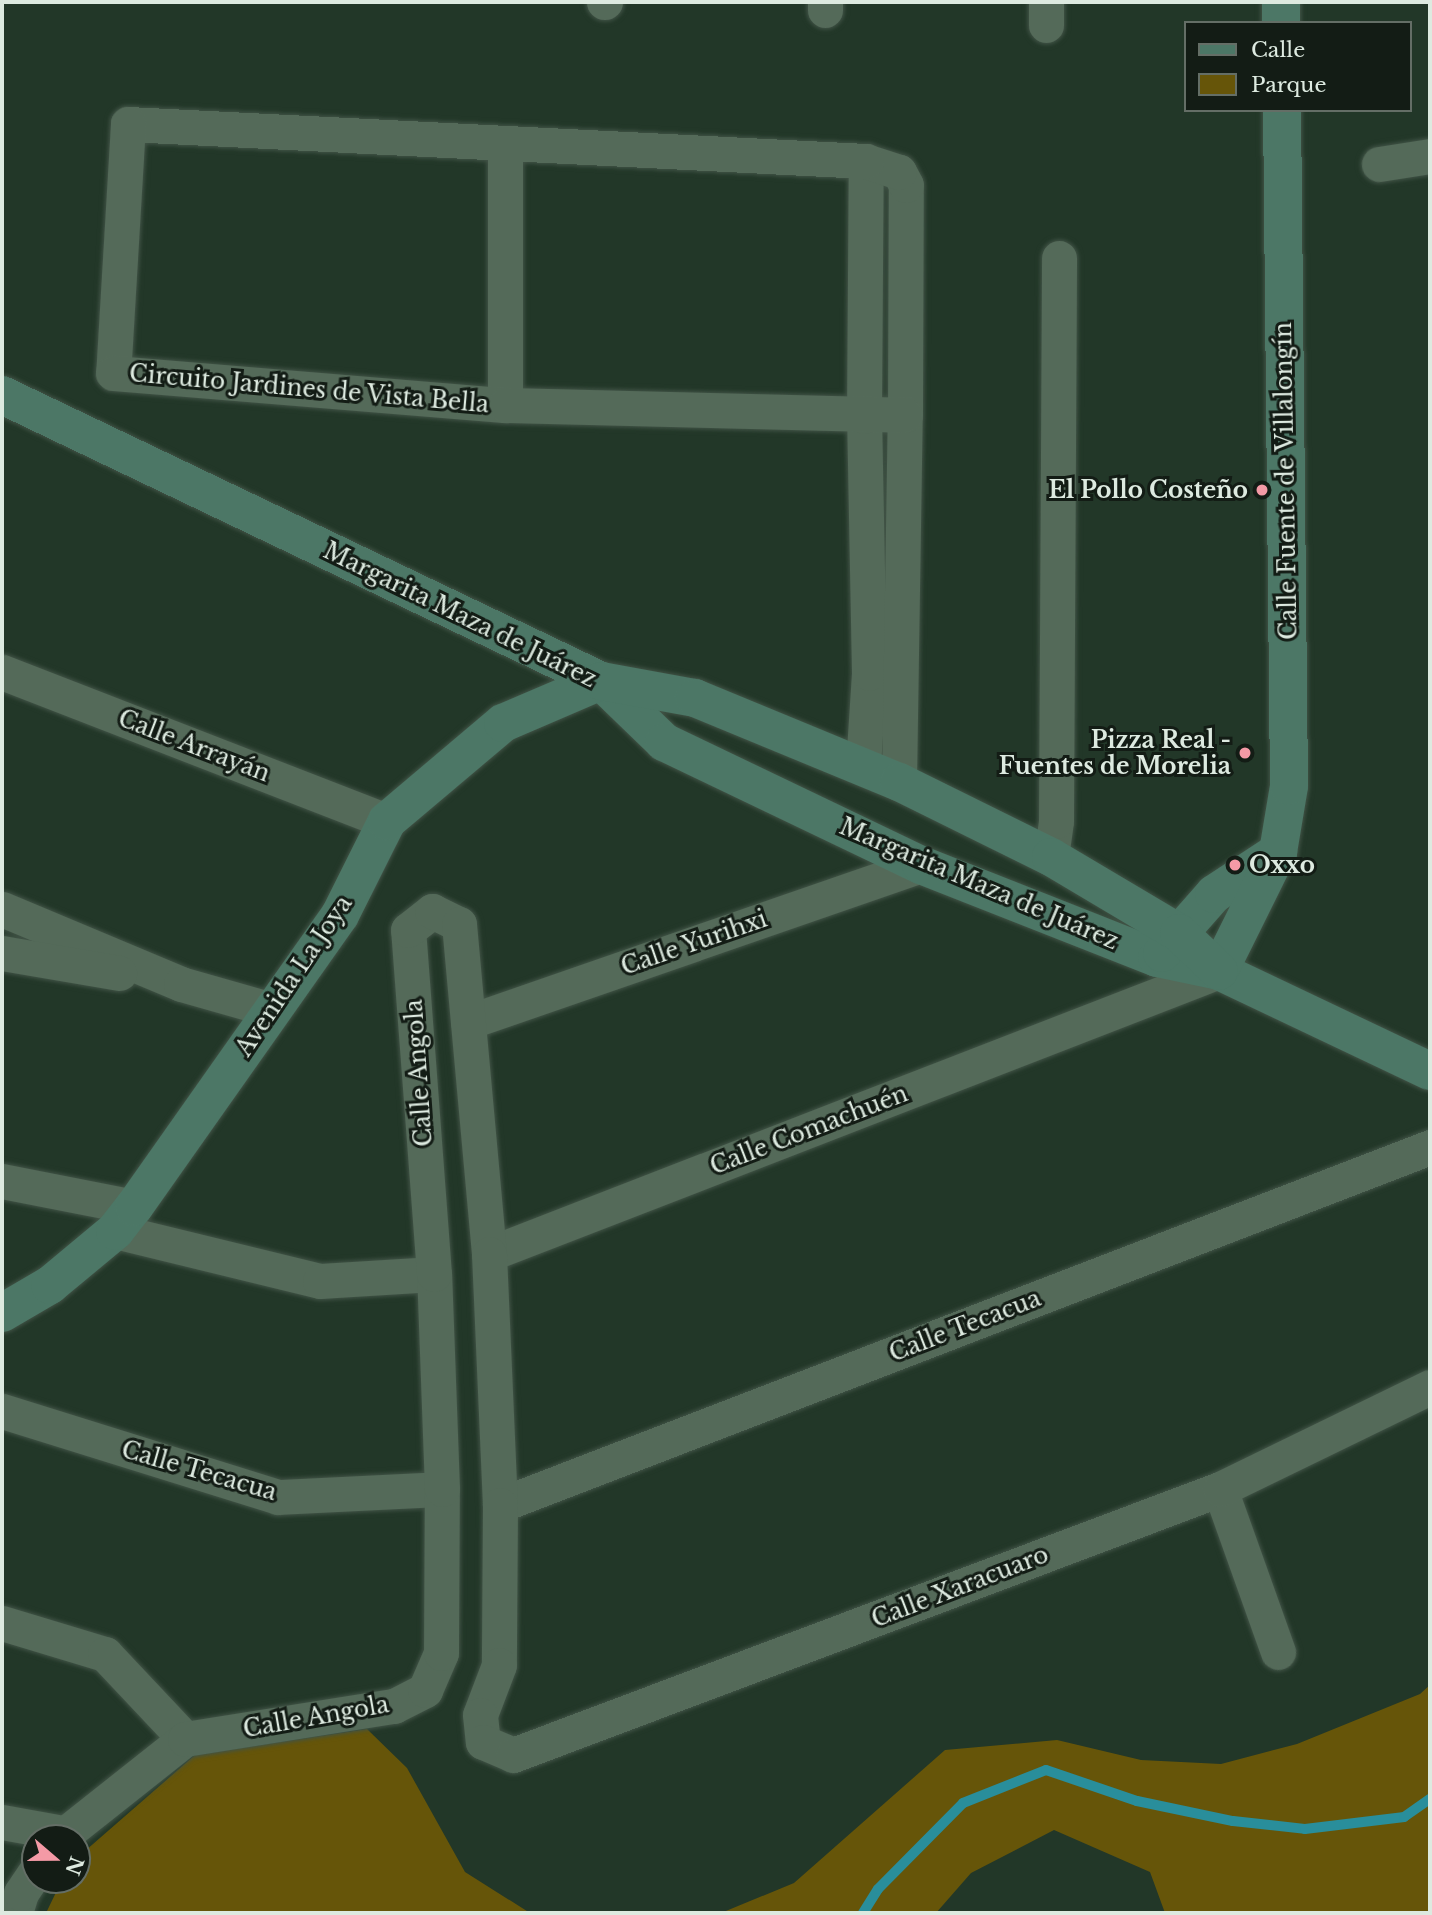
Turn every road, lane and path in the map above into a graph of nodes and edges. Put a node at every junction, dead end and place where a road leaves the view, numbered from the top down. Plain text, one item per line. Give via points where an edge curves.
1 (1281, 2) edge
2 (1281, 21) edge
3 (1282, 112) edge
4 (505, 143) junction
5 (1430, 156) edge
6 (866, 161) junction
7 (1379, 164) dead end
8 (1059, 258) dead end
9 (2, 395) edge
10 (505, 405) junction
11 (905, 415) junction
12 (864, 416) junction
13 (2, 672) edge
14 (601, 681) junction
15 (863, 766) junction
16 (899, 782) junction
17 (387, 821) junction
18 (1278, 852) junction
19 (1051, 857) junction
20 (921, 865) junction
21 (2, 909) edge
22 (1168, 945) junction
23 (2, 953) edge
24 (1219, 971) junction
25 (181, 984) junction
26 (1129, 1007) junction
27 (272, 1010) junction
28 (468, 1022) junction
29 (1430, 1071) edge
30 (1430, 1147) edge
31 (2, 1181) edge
32 (125, 1219) junction
33 (489, 1254) junction
34 (434, 1274) junction
35 (2, 1313) edge
36 (1430, 1387) edge
37 (2, 1411) edge
38 (442, 1489) junction
39 (1220, 1489) junction
40 (499, 1505) junction
41 (2, 1623) edge
42 (1278, 1653) dead end
43 (185, 1739) junction
44 (483, 1742) joint
45 (2, 1822) edge
46 (76, 1824) edge
47 (21, 1827) edge
48 (21, 1892) edge
49 (15, 1913) edge

1 - 2 main road
3 - 18 main road, Calle Fuente de Villalongín via 1289,786
4 - 6 street, Circuito Jardines de Vista Bella
4 - 10 street
4 - 10 street, Circuito Jardines de Vista Bella via 128,124 113,373
5 - 7 street
6 - 11 street, Circuito Jardines de Vista Bella via 899,172 906,185
6 - 12 street
8 - 19 street via 1056,821
9 - 14 main road, Margarita Maza de Juárez
10 - 12 street, Circuito Jardines de Vista Bella
11 - 12 street, Circuito Jardines de Vista Bella
11 - 16 street, Circuito Jardines de Vista Bella
12 - 15 street via 869,673
13 - 17 street, Calle Arrayán
14 - 15 main road, Margarita Maza de Juárez via 695,698
14 - 17 main road, Avenida La Joya via 503,723
14 - 20 main road, Margarita Maza de Juárez via 664,742
15 - 16 main road, Margarita Maza de Juárez
16 - 19 main road, Margarita Maza de Juárez
17 - 27 main road, Avenida La Joya via 340,915
18 - 22 main road via 1214,894
18 - 24 main road, Calle Fuente de Villalongín
19 - 22 main road, Margarita Maza de Juárez
20 - 22 main road, Margarita Maza de Juárez
20 - 28 street, Calle Yurihxi
21 - 25 street
22 - 24 main road, Margarita Maza de Juárez
22 - 26 street
23 - 25 street
24 - 26 street, Calle Comachuén
24 - 29 main road, Margarita Maza de Juárez
25 - 27 street
26 - 33 street, Calle Comachuén
27 - 32 main road, Avenida La Joya
28 - 33 street, Calle Angola
28 - 34 street, Calle Angola via 459,924 432,911 408,930
30 - 40 street, Calle Tecacua
31 - 32 street
32 - 34 street via 320,1282
32 - 35 main road, Avenida La Joya via 50,1285
33 - 40 street, Calle Angola
34 - 38 street, Calle Angola
36 - 39 street, Calle Xaracuaro
37 - 38 street, Calle Tecacua via 278,1497
38 - 43 street, Calle Angola via 441,1653 425,1690 394,1706
39 - 42 street
39 - 44 street, Calle Xaracuaro via 513,1755
40 - 44 street, Calle Angola via 499,1665 480,1715
41 - 43 street via 105,1654
43 - 46 street, Calle Angola
45 - 47 street
48 - 49 street

